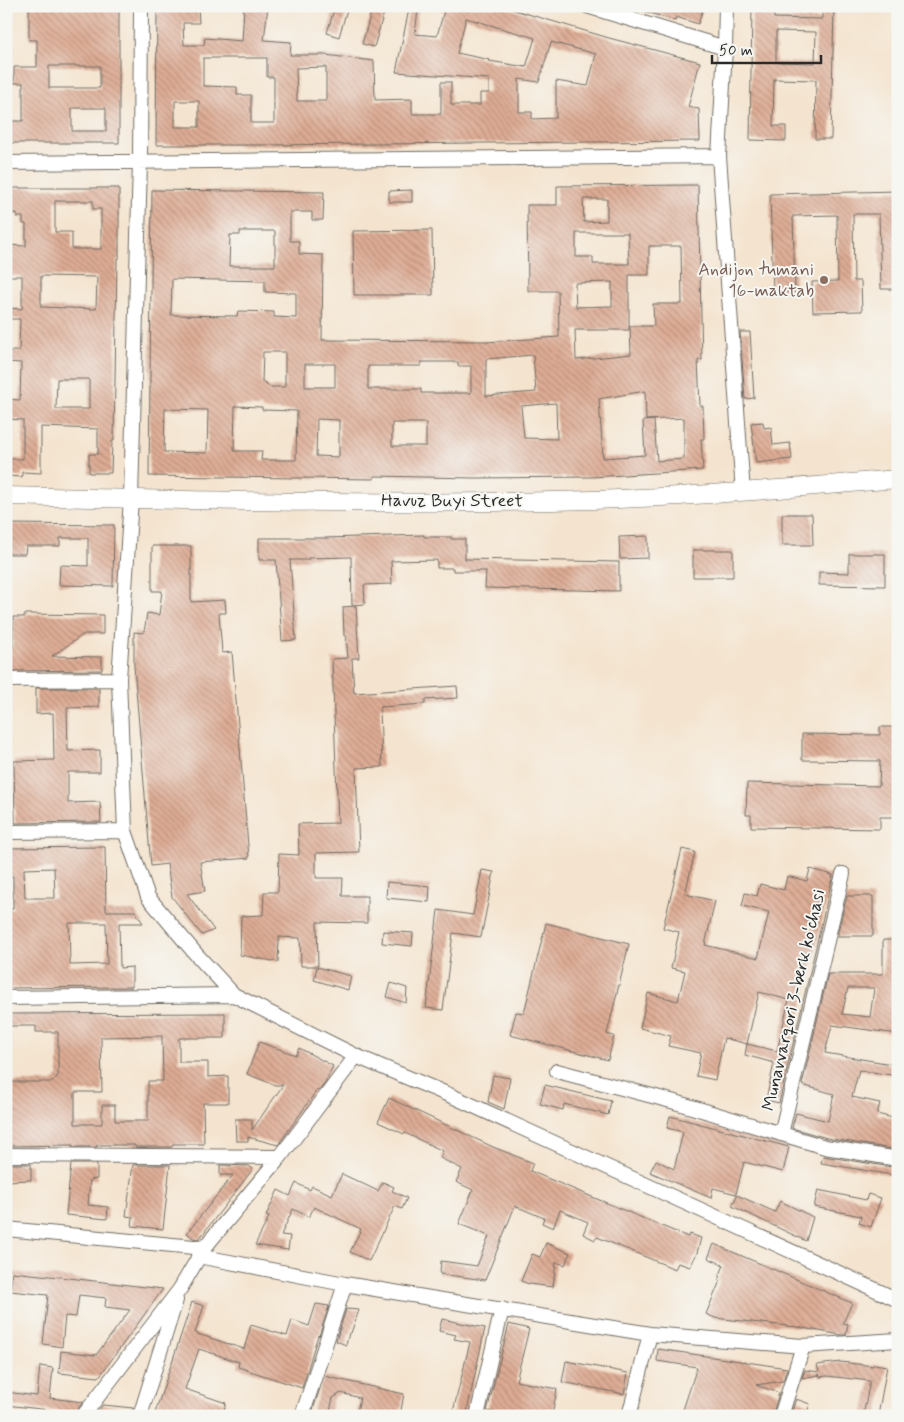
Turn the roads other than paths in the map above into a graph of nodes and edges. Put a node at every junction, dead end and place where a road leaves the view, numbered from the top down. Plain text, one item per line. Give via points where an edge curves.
1 (140, 6) edge
2 (587, 6) edge
3 (726, 6) edge
4 (726, 48) junction
5 (719, 156) junction
6 (140, 162) junction
7 (6, 163) edge
8 (898, 480) edge
9 (743, 493) junction
10 (6, 496) edge
11 (131, 499) junction
12 (119, 679) junction
13 (6, 680) edge
14 (125, 831) junction
15 (6, 832) edge
16 (844, 874) dead end
17 (234, 995) junction
18 (6, 998) edge
19 (356, 1056) junction
20 (557, 1071) dead end
21 (782, 1134) junction
22 (6, 1155) edge
23 (280, 1157) junction
24 (898, 1159) edge
25 (6, 1229) edge
26 (201, 1252) junction
27 (345, 1284) junction
28 (180, 1289) junction
29 (898, 1300) edge
30 (502, 1309) junction
31 (650, 1334) junction
32 (898, 1340) edge
33 (803, 1346) junction
34 (83, 1416) edge
35 (140, 1416) edge
36 (302, 1416) edge
37 (476, 1416) edge
38 (630, 1416) edge
39 (781, 1416) edge

1 - 6 street
2 - 4 street
3 - 4 street
4 - 5 street
5 - 6 street
5 - 9 street
6 - 7 street
6 - 11 street
8 - 9 main road, Havuz Buyi Street
9 - 11 main road, Havuz Buyi Street via 554,501
10 - 11 main road, Havuz Buyi Street
11 - 12 street
12 - 13 street
12 - 14 street
14 - 15 street
14 - 17 street via 148,897
16 - 21 street, Munavvarqori 3-berk koʻchasi
17 - 18 street
17 - 19 street
19 - 23 street
19 - 29 street via 454,1097
20 - 21 street
21 - 24 street via 825,1147
22 - 23 street
23 - 26 street
25 - 26 street
26 - 27 street
26 - 28 street
27 - 30 street
27 - 36 street
28 - 34 street
28 - 35 street
30 - 31 street
30 - 37 street
31 - 33 street
31 - 38 street
32 - 33 street
33 - 39 street

